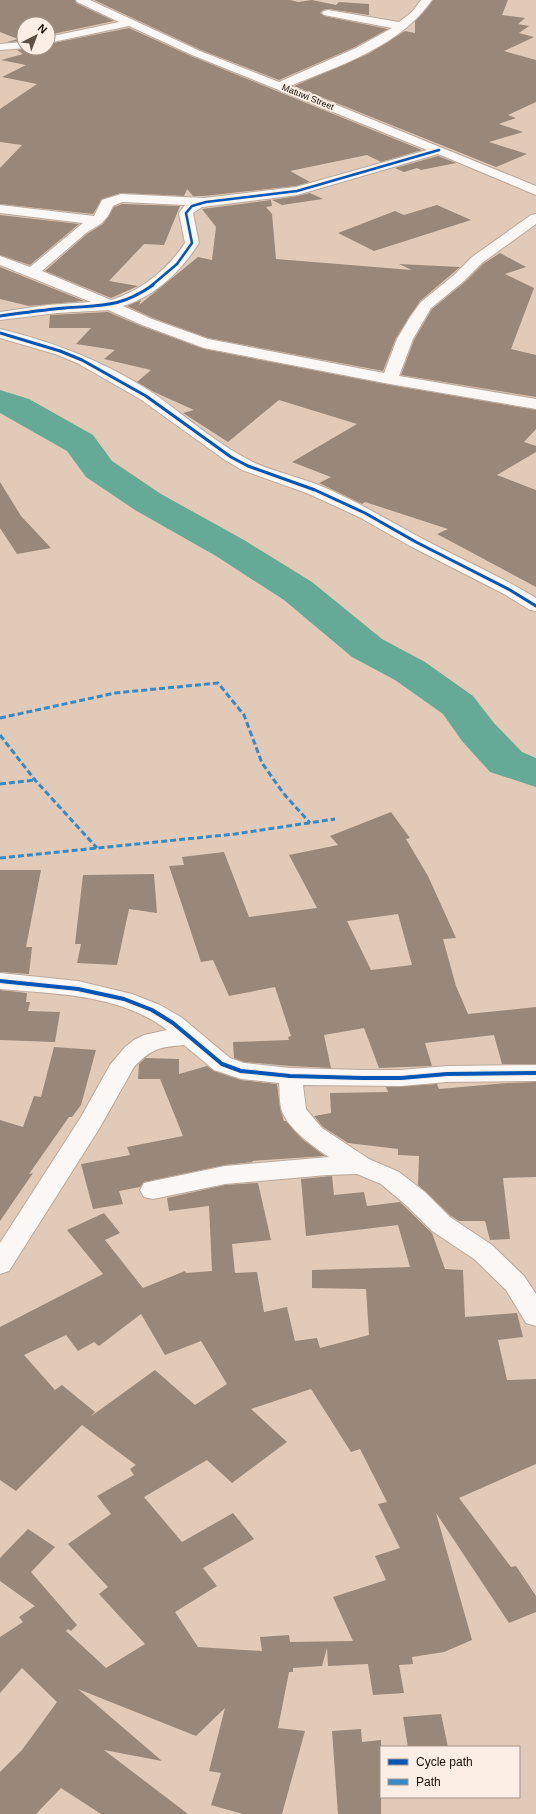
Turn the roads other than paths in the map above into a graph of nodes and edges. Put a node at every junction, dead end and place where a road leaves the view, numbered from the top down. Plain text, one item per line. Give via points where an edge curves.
1 (81, 0) edge
2 (426, 0) edge
3 (328, 13) dead end
4 (128, 23) junction
5 (402, 26) junction
6 (56, 38) edge
7 (16, 45) edge
8 (0, 47) edge
9 (280, 86) junction
10 (439, 150) junction
11 (536, 191) edge
12 (206, 202) junction
13 (0, 209) edge
14 (536, 218) edge
15 (97, 220) junction
16 (0, 260) edge
17 (33, 272) junction
18 (109, 305) junction
19 (0, 316) edge
20 (0, 332) edge
21 (390, 380) junction
22 (536, 404) edge
23 (536, 606) edge
24 (0, 981) edge
25 (189, 1036) junction
26 (536, 1073) edge
27 (290, 1076) junction
28 (360, 1165) junction
29 (153, 1190) dead end
30 (0, 1264) edge
31 (536, 1316) edge

1 - 4 street, Matuwi Street
2 - 5 street via 419,11
3 - 5 street
4 - 6 street
4 - 9 street, Matuwi Street
5 - 9 street via 338,61
7 - 8 street
9 - 10 street, Matuwi Street
10 - 11 street, Matuwi Street
10 - 12 street via 297,191
12 - 15 street via 116,199 107,203
12 - 18 street via 188,209 186,213 192,244 185,254 142,293
13 - 15 street
14 - 21 street via 477,260 426,305 405,339
15 - 17 street via 81,230
16 - 17 street
17 - 18 street
18 - 19 street
18 - 21 street via 204,343
20 - 23 street via 82,360 146,396 230,457 315,490 365,513
21 - 22 street
24 - 25 street via 78,989 124,999 152,1010
25 - 27 street via 222,1064 241,1071
25 - 30 street via 144,1044 132,1054
26 - 27 street via 362,1078
27 - 28 street via 294,1111 313,1134
28 - 29 street via 225,1174
28 - 31 street via 390,1178 441,1224 483,1252 515,1283

